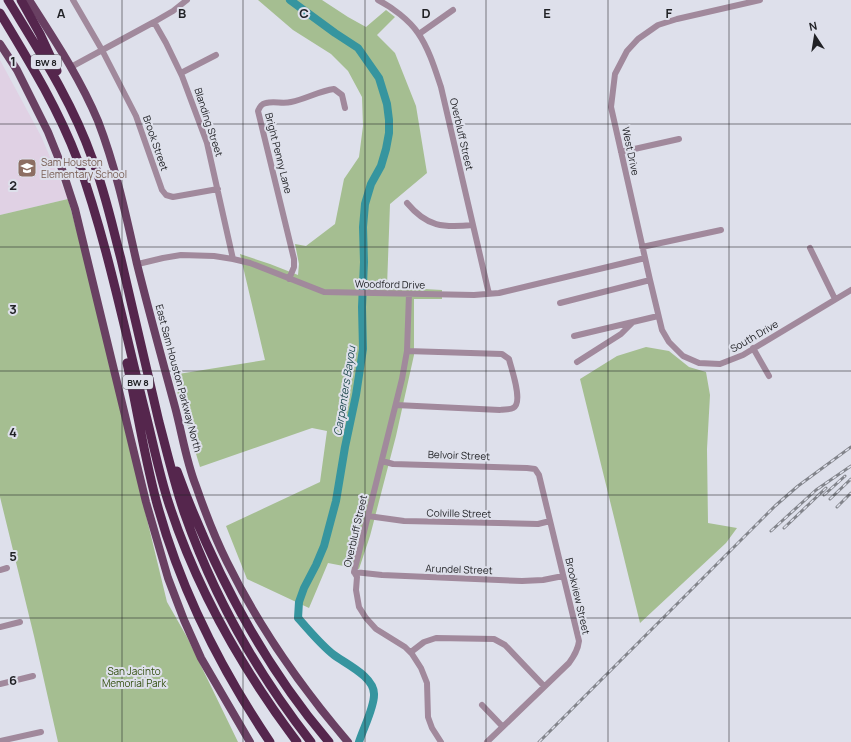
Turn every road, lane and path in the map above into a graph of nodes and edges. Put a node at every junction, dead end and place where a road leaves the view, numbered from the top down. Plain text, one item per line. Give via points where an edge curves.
1 (8, 0) edge
2 (21, 0) edge
3 (29, 0) edge
4 (187, 0) edge
5 (378, 0) edge
6 (760, 0) edge
7 (75, 1) edge
8 (453, 10) dead end
9 (0, 13) edge
10 (0, 17) edge
11 (154, 22) junction
12 (12, 33) junction
13 (419, 34) junction
14 (0, 44) edge
15 (102, 50) junction
16 (216, 54) dead end
17 (71, 67) junction
18 (181, 73) junction
19 (345, 108) dead end
20 (79, 126) junction
21 (679, 139) dead end
22 (621, 152) junction
23 (218, 188) junction
24 (90, 198) junction
25 (407, 203) dead end
26 (473, 225) junction
27 (721, 230) dead end
28 (642, 247) junction
29 (810, 248) dead end
30 (645, 258) junction
31 (233, 259) junction
32 (138, 264) junction
33 (289, 279) junction
34 (650, 280) junction
35 (851, 290) edge
36 (409, 294) junction
37 (489, 294) junction
38 (835, 299) junction
39 (560, 303) dead end
40 (658, 316) junction
41 (632, 323) junction
42 (574, 336) dead end
43 (753, 348) junction
44 (407, 351) junction
45 (577, 362) dead end
46 (769, 376) dead end
47 (396, 405) junction
48 (156, 409) junction
49 (382, 461) junction
50 (535, 469) joint
51 (368, 516) junction
52 (550, 521) junction
53 (7, 568) dead end
54 (0, 570) edge
55 (354, 572) junction
56 (563, 576) junction
57 (20, 622) dead end
58 (0, 627) edge
59 (411, 652) junction
60 (33, 676) dead end
61 (0, 684) edge
62 (544, 686) junction
63 (482, 705) dead end
64 (502, 726) junction
65 (41, 732) dead end
66 (0, 741) edge
67 (250, 742) edge
68 (270, 742) edge
69 (296, 742) edge
70 (312, 742) edge
71 (329, 742) edge
72 (348, 742) edge
73 (441, 742) edge
74 (487, 742) edge

1 - 20 highway, BW 8 via 54,74
2 - 20 highway via 52,58
3 - 17 main road, East Sam Houston Parkway North / BW 8
4 - 11 street
5 - 13 street, Overbluff Street via 395,11
6 - 22 street, West Drive via 658,25 626,51 615,74 611,107
7 - 15 street, Brook Street
8 - 13 street
9 - 12 highway, BW 8
10 - 12 highway
11 - 15 street
11 - 18 street, Blanding Street
12 - 24 highway, BW 8 via 62,122
13 - 26 street, Overbluff Street via 441,87
14 - 67 main road, BW 8 via 17,70 48,132 75,209 146,502 168,578 202,658
15 - 17 street
15 - 23 street, Brook Street via 136,116 164,193 173,197
16 - 18 street
17 - 32 main road, East Sam Houston Parkway North / BW 8 via 97,121 111,160
18 - 23 street, Blanding Street via 207,143
19 - 33 street, Bright Penny Lane via 342,95 334,89 283,104 266,103 260,106 258,111 294,259
20 - 48 highway, BW 8 via 107,202
21 - 22 street
22 - 28 street, West Drive
23 - 31 street, Blanding Street
24 - 68 highway via 156,500 184,582 213,645 235,687
24 - 69 highway, BW 8 via 163,484 179,531 222,625 246,667
25 - 26 street via 418,215 437,224
26 - 37 street, Overbluff Street
27 - 28 street
28 - 30 street, West Drive
29 - 38 street
30 - 34 street, West Drive
30 - 37 street, Woodford Drive
31 - 32 street, Woodford Drive via 181,255
31 - 33 street, Woodford Drive
32 - 72 main road, East Sam Houston Parkway North / BW 8 via 195,484 219,545 258,618 288,665 317,706
33 - 36 street, Woodford Drive via 324,292
34 - 39 street
34 - 40 street, West Drive
35 - 38 street, South Drive
36 - 37 street, Woodford Drive
36 - 44 street, Overbluff Street
38 - 43 street, South Drive
40 - 41 street
40 - 43 street, South Drive via 669,342 679,354 692,361 720,364 738,358
41 - 42 street
41 - 45 street via 621,334
43 - 46 street
44 - 47 street, Overbluff Street
44 - 47 street via 506,355 509,358 518,396 513,409 500,410
47 - 49 street, Overbluff Street
48 - 70 highway, BW 8 via 184,512 205,565 243,642 278,697
48 - 71 highway via 180,478 224,581 269,661
49 - 50 street, Belvoir Street via 393,464
49 - 51 street, Overbluff Street
50 - 52 street, Brookview Street via 539,475
51 - 52 street, Colville Street via 404,521 538,524
51 - 55 street, Overbluff Street
52 - 56 street, Brookview Street
53 - 54 street
55 - 56 street, Arundel Street via 522,581
55 - 59 street, Overbluff Street via 357,577 359,607 366,618 376,629
56 - 62 street, Brookview Street via 579,641 572,659
57 - 58 street
59 - 62 street via 424,642 436,638 494,639 505,645
59 - 73 street, Overbluff Street via 425,678 428,689 428,718
60 - 61 street
62 - 64 street, Brookview Street
63 - 64 street
64 - 74 street, Brookview Street
65 - 66 street

